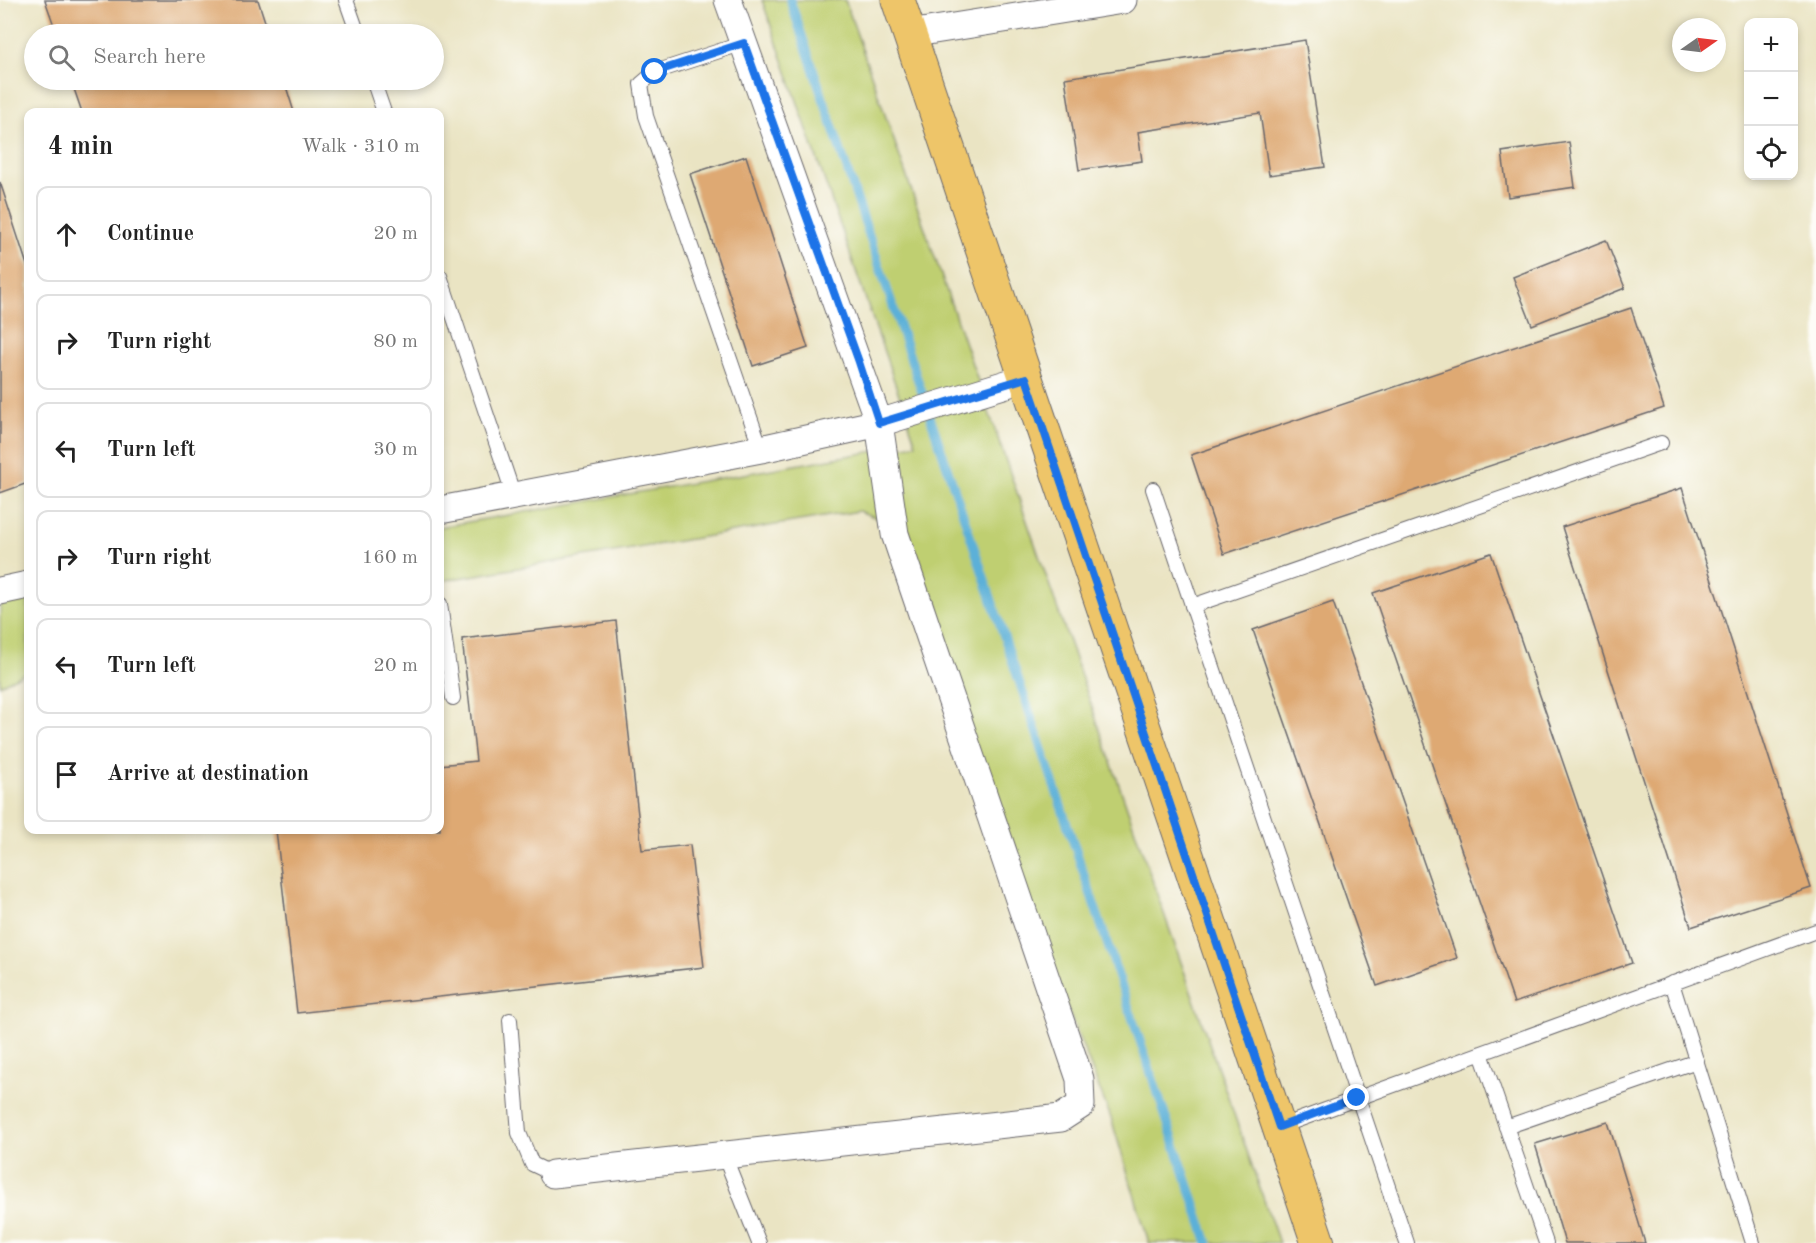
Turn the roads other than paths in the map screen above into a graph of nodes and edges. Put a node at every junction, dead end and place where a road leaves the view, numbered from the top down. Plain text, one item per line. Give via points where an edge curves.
1 (346, 0) edge
2 (728, 0) edge
3 (898, 0) edge
4 (1122, 0) edge
5 (354, 24) edge
6 (909, 34) junction
7 (744, 43) junction
8 (376, 90) edge
9 (383, 108) edge
10 (444, 288) edge
11 (1026, 378) junction
12 (889, 420) junction
13 (1661, 443) dead end
14 (761, 449) junction
15 (1153, 489) dead end
16 (514, 496) junction
17 (444, 509) edge
18 (24, 586) edge
19 (0, 591) edge
20 (1192, 606) junction
21 (444, 633) edge
22 (453, 698) dead end
23 (1816, 931) edge
24 (1672, 983) junction
25 (510, 1020) dead end
26 (1481, 1053) junction
27 (1696, 1061) junction
28 (1357, 1098) junction
29 (1279, 1127) junction
30 (1506, 1127) junction
31 (724, 1155) junction
32 (553, 1174) joint
33 (759, 1243) edge
34 (1318, 1243) edge
35 (1407, 1243) edge
36 (1546, 1243) edge
37 (1752, 1243) edge

1 - 5 lane
2 - 7 street
3 - 6 main road
4 - 6 street via 1010,12
6 - 11 main road
7 - 12 street via 859,362
7 - 14 lane via 655,72 641,84 646,116
8 - 9 lane
10 - 16 lane
11 - 12 street
11 - 29 main road
12 - 14 street
12 - 31 street via 895,534 1080,1078 1081,1105 1061,1118
13 - 20 lane
14 - 16 street
15 - 20 lane
16 - 17 street
18 - 19 street
20 - 28 lane
21 - 22 lane
23 - 24 lane
24 - 26 lane
24 - 27 lane
25 - 32 lane via 519,1133 532,1164
26 - 28 lane
26 - 30 lane
27 - 30 lane
27 - 37 lane
28 - 29 lane
28 - 35 lane
29 - 34 main road
30 - 36 lane
31 - 32 street
31 - 33 lane

